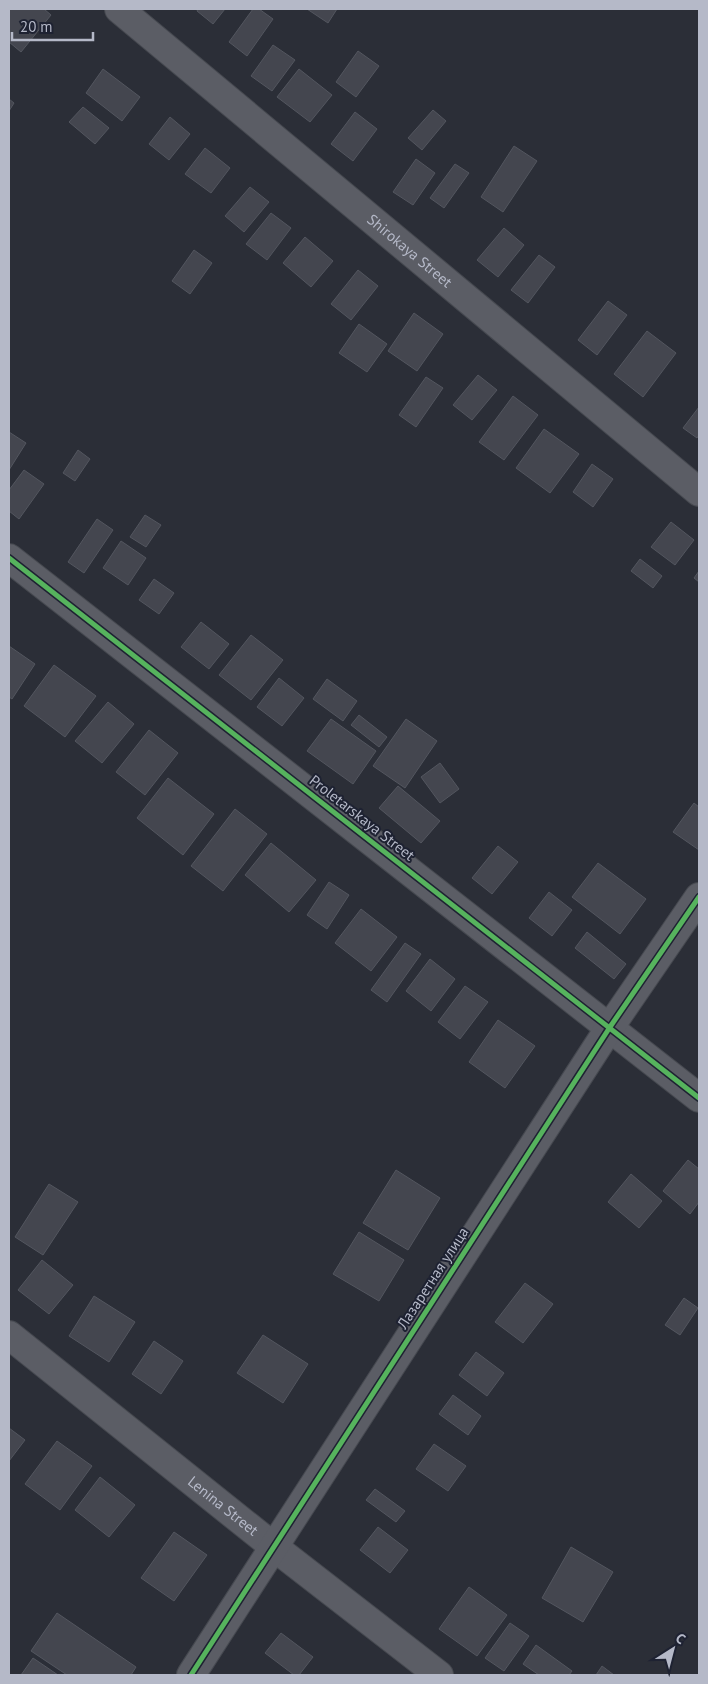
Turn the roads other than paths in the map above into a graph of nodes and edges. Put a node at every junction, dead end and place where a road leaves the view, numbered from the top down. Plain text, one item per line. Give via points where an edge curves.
1 (119, 9) edge
2 (699, 492) edge
3 (9, 558) edge
4 (699, 897) edge
5 (610, 1027) junction
6 (699, 1098) edge
7 (9, 1335) edge
8 (274, 1547) junction
9 (191, 1675) edge
10 (439, 1675) edge

1 - 2 street, Shirokaya Street
3 - 5 street, Proletarskaya Street
4 - 5 street, Лазаретная улица
5 - 6 street, Proletarskaya Street
5 - 8 street, Лазаретная улица
7 - 8 street, Lenina Street
8 - 9 street, Лазаретная улица
8 - 10 street, Lenina Street

